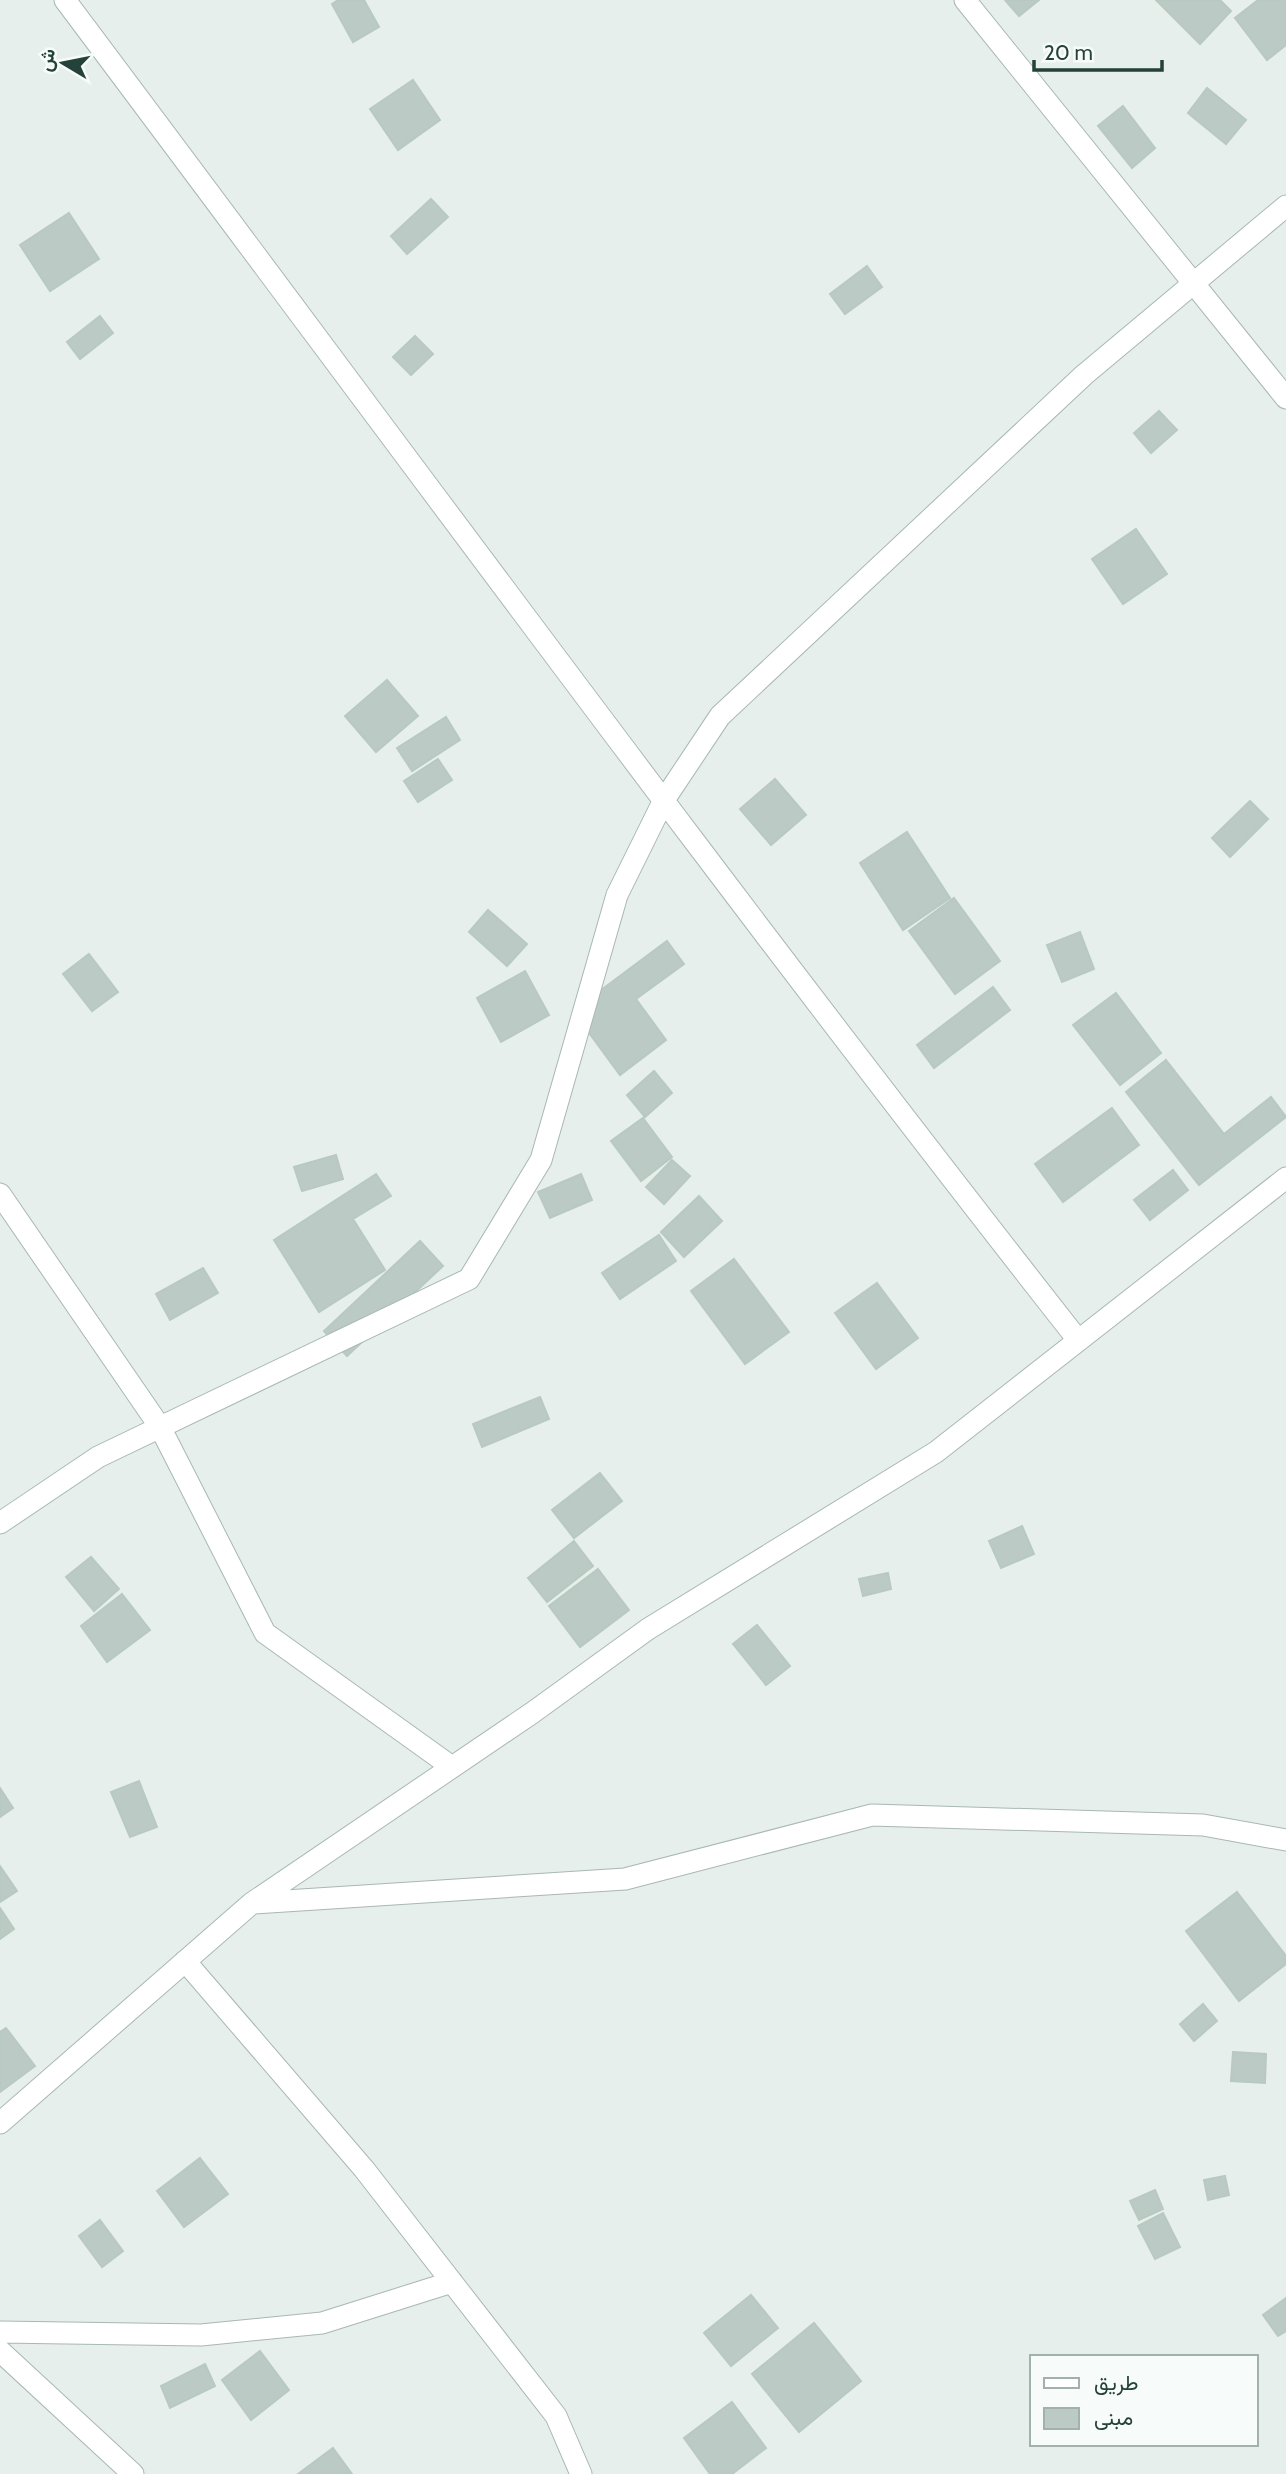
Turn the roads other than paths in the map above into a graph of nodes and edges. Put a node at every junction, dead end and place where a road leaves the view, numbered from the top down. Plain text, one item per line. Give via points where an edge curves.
1 (65, 0) edge
2 (965, 0) edge
3 (1286, 206) edge
4 (1194, 283) junction
5 (1286, 398) edge
6 (664, 800) junction
7 (1286, 1178) edge
8 (0, 1194) edge
9 (1077, 1340) junction
10 (160, 1427) junction
11 (0, 1523) edge
12 (452, 1767) junction
13 (1286, 1840) edge
14 (252, 1903) junction
15 (185, 1961) junction
16 (0, 2123) edge
17 (452, 2282) junction
18 (0, 2332) edge
19 (0, 2351) edge
20 (113, 2465) edge
21 (133, 2474) edge
22 (581, 2474) edge

1 - 6 street
2 - 4 street
3 - 4 street
4 - 5 street
4 - 6 street via 1084,376 720,716
6 - 9 street
6 - 10 street via 617,895 541,1160 468,1279
7 - 9 street
8 - 10 street
9 - 12 street via 936,1452 648,1629
10 - 11 street via 98,1457
10 - 12 street via 265,1633
12 - 14 street
13 - 14 street via 1203,1825 872,1815 625,1879
14 - 15 street
15 - 16 street
15 - 17 street via 364,2169
17 - 18 street via 322,2323 201,2335
17 - 22 street via 556,2416
19 - 20 street
20 - 21 street

